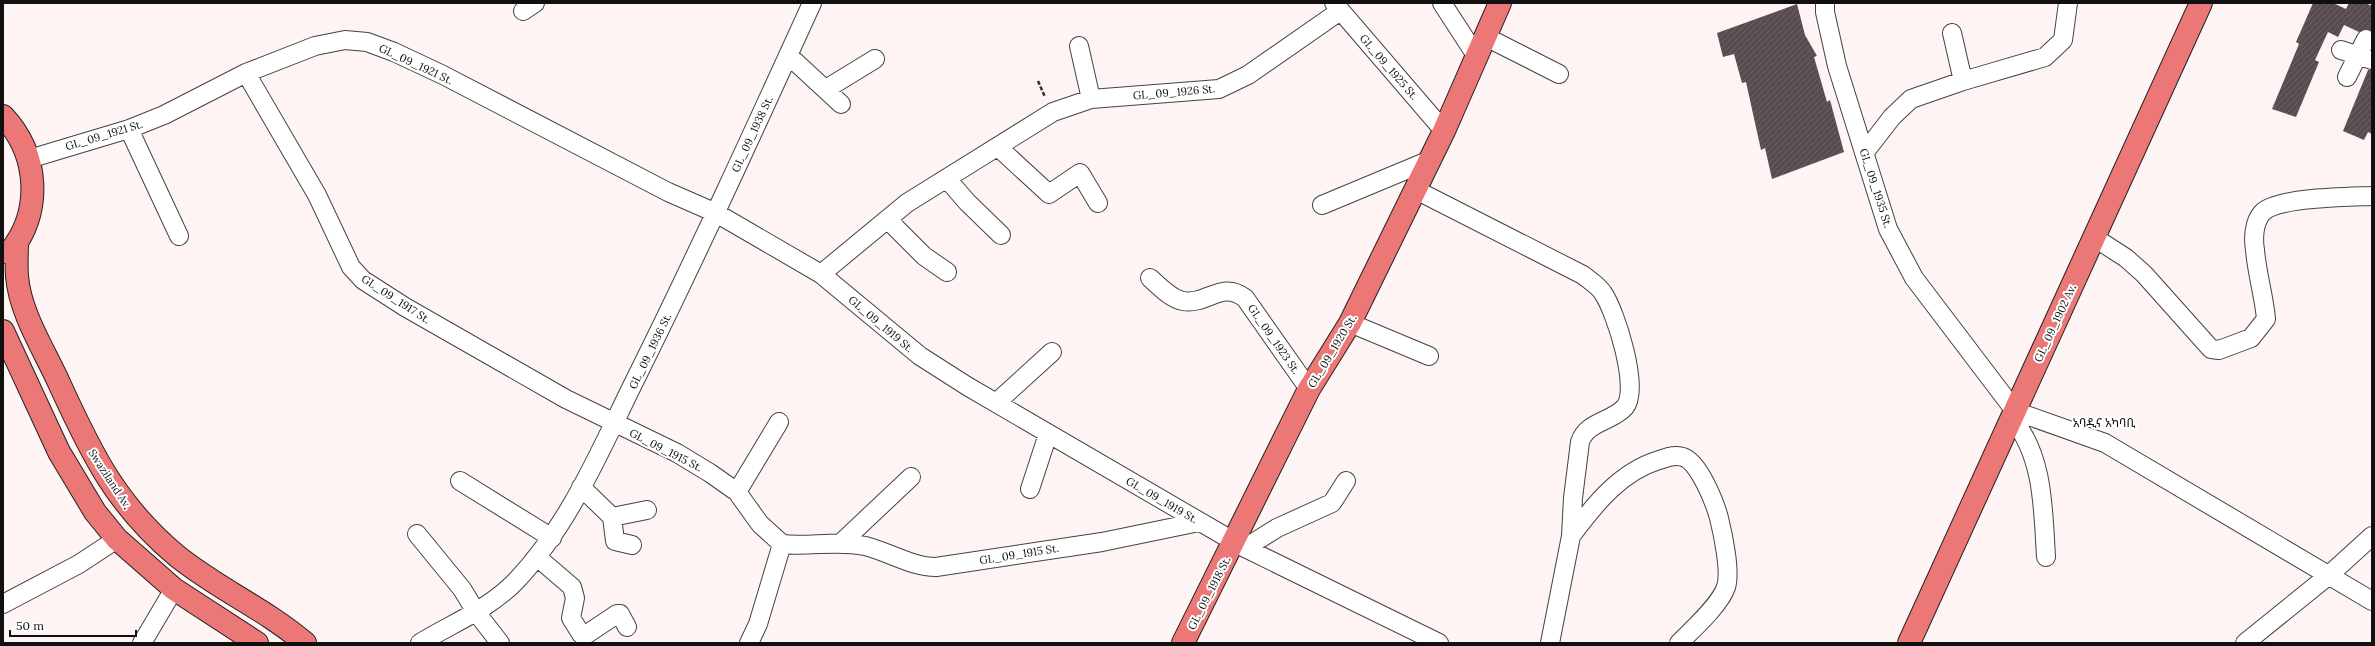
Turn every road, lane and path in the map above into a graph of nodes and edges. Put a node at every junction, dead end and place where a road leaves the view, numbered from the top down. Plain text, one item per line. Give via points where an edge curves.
1 (812, 3) edge
2 (1442, 3) edge
3 (1500, 3) edge
4 (1825, 3) edge
5 (2068, 3) edge
6 (2201, 3) edge
7 (1337, 7) edge
8 (1952, 32) dead end
9 (2366, 39) dead end
10 (1078, 46) dead end
11 (1480, 46) junction
12 (788, 55) junction
13 (2357, 55) edge
14 (874, 59) dead end
15 (246, 73) junction
16 (1559, 74) dead end
17 (2346, 77) dead end
18 (1963, 81) junction
19 (826, 90) junction
20 (1091, 98) junction
21 (841, 104) dead end
22 (3, 116) edge
23 (128, 129) junction
24 (1444, 131) junction
25 (999, 148) junction
26 (1864, 152) junction
27 (29, 159) junction
28 (1430, 160) junction
29 (948, 180) junction
30 (1416, 190) junction
31 (2372, 196) edge
32 (1098, 203) dead end
33 (1322, 205) dead end
34 (716, 213) junction
35 (888, 220) junction
36 (1001, 235) dead end
37 (179, 236) dead end
38 (2095, 238) junction
39 (17, 242) junction
40 (3, 260) edge
41 (947, 272) dead end
42 (821, 274) junction
43 (1150, 278) dead end
44 (1350, 323) junction
45 (3, 331) edge
46 (1052, 352) dead end
47 (1429, 356) dead end
48 (1308, 389) junction
49 (996, 404) junction
50 (2014, 414) junction
51 (779, 422) dead end
52 (614, 424) junction
53 (1048, 434) junction
54 (911, 477) dead end
55 (460, 481) dead end
56 (1346, 481) dead end
57 (581, 487) junction
58 (1030, 489) dead end
59 (737, 492) junction
60 (647, 510) dead end
61 (612, 517) junction
62 (1199, 522) junction
63 (417, 534) dead end
64 (1572, 536) junction
65 (2372, 536) edge
66 (552, 538) junction
67 (117, 539) junction
68 (782, 544) junction
69 (841, 544) junction
70 (632, 545) dead end
71 (1240, 545) junction
72 (537, 557) junction
73 (2046, 557) dead end
74 (2328, 576) junction
75 (174, 589) junction
76 (2372, 601) edge
77 (3, 604) edge
78 (476, 612) junction
79 (627, 627) dead end
80 (753, 642) edge
81 (142, 643) edge
82 (257, 643) edge
83 (305, 643) edge
84 (420, 643) edge
85 (500, 643) edge
86 (1183, 643) edge
87 (1438, 643) edge
88 (1550, 643) edge
89 (1679, 643) edge
90 (1909, 643) edge
91 (2246, 643) edge

1 - 12 street, GL_09_1938 St.
2 - 11 street
3 - 11 main road, GL_09_1920 St.
4 - 26 street, GL_09_1935 St. via 1837,66
5 - 18 street via 2063,40 2045,57
6 - 38 main road, GL_09_1902 Av.
7 - 20 street, GL_09_1926 St. via 1248,75 1220,89
7 - 24 street, GL_09_1925 St.
8 - 18 street
9 - 13 street
10 - 20 street
11 - 16 street
11 - 24 main road, GL_09_1920 St.
12 - 19 street
12 - 34 street, GL_09_1938 St.
13 - 17 street
14 - 19 street
15 - 23 street, GL_09_1921 St. via 164,115
15 - 34 street, GL_09_1921 St. via 315,46 345,40 367,42 443,75 668,192
15 - 52 street, GL_09_1917 St. via 317,195 351,267 363,280 464,342
18 - 26 street via 1911,99 1892,117
19 - 21 street
20 - 25 street, GL_09_1926 St. via 1053,112
22 - 27 main road via 22,142
23 - 27 street, GL_09_1921 St.
23 - 37 street
24 - 28 main road, GL_09_1920 St.
25 - 29 street, GL_09_1926 St.
25 - 32 street via 1049,194 1080,173
26 - 50 street, GL_09_1935 St. via 1888,229 1914,278
27 - 39 main road via 33,188 29,216
28 - 30 main road, GL_09_1920 St.
28 - 33 street
29 - 35 street, GL_09_1926 St. via 907,203
29 - 36 street
30 - 44 main road, GL_09_1920 St.
30 - 64 street via 1583,275 1603,292 1614,316 1626,358 1630,398 1624,408 1583,434 1573,498
31 - 38 street via 2311,199 2274,205 2262,212 2255,224 2254,250 2266,319 2252,338 2220,350 2211,349 2144,274 2126,258
34 - 42 street, GL_09_1919 St.
34 - 52 street, GL_09_1936 St.
35 - 41 street via 924,256
35 - 42 street, GL_09_1926 St.
38 - 50 main road, GL_09_1902 Av. via 2055,320
39 - 40 main road
39 - 83 main road, Swaziland Av. via 17,276 32,326 79,429 113,488 146,527 186,562 224,590 269,615
42 - 49 street, GL_09_1919 St. via 920,356
43 - 48 street, GL_09_1923 St. via 1173,297 1183,301 1228,290 1237,292 1245,298
44 - 47 street
44 - 48 main road, GL_09_1920 St.
45 - 67 main road via 59,452 96,512
46 - 49 street
48 - 71 main road, GL_09_1920 St.
49 - 53 street, GL_09_1919 St.
50 - 73 street, GL_09_1935 St. via 2036,463 2042,489
50 - 74 street via 2105,443
50 - 90 main road, GL_09_1902 Av.
51 - 59 street
52 - 57 street, GL_09_1936 St.
52 - 59 street, GL_09_1915 St. via 677,453
53 - 58 street
53 - 62 street, GL_09_1919 St.
54 - 69 street
55 - 66 street
56 - 71 street via 1332,503
57 - 61 street
57 - 66 street, GL_09_1936 St.
59 - 68 street, GL_09_1915 St. via 760,524
60 - 61 street
61 - 70 street via 615,541
62 - 69 street, GL_09_1915 St. via 1102,542 936,567 919,565 864,546
62 - 71 street, GL_09_1919 St.
63 - 78 street via 462,589
64 - 88 street
64 - 89 street via 1594,506 1635,469 1672,456 1684,457 1692,465 1706,484 1716,507 1722,528 1727,576 1726,587 1721,596
65 - 74 street
66 - 72 street, GL_09_1936 St.
67 - 75 main road
67 - 77 street via 79,564
68 - 69 street, GL_09_1915 St.
68 - 80 street
71 - 86 main road, GL_09_1918 St.
71 - 87 street, GL_09_1919 St.
72 - 78 street, GL_09_1936 St. via 499,598
72 - 79 street via 572,587 575,598 571,618 581,634 587,634 617,614 620,614
74 - 76 street
74 - 91 street
75 - 81 street
75 - 82 main road
78 - 84 street, GL_09_1936 St.
78 - 85 street

